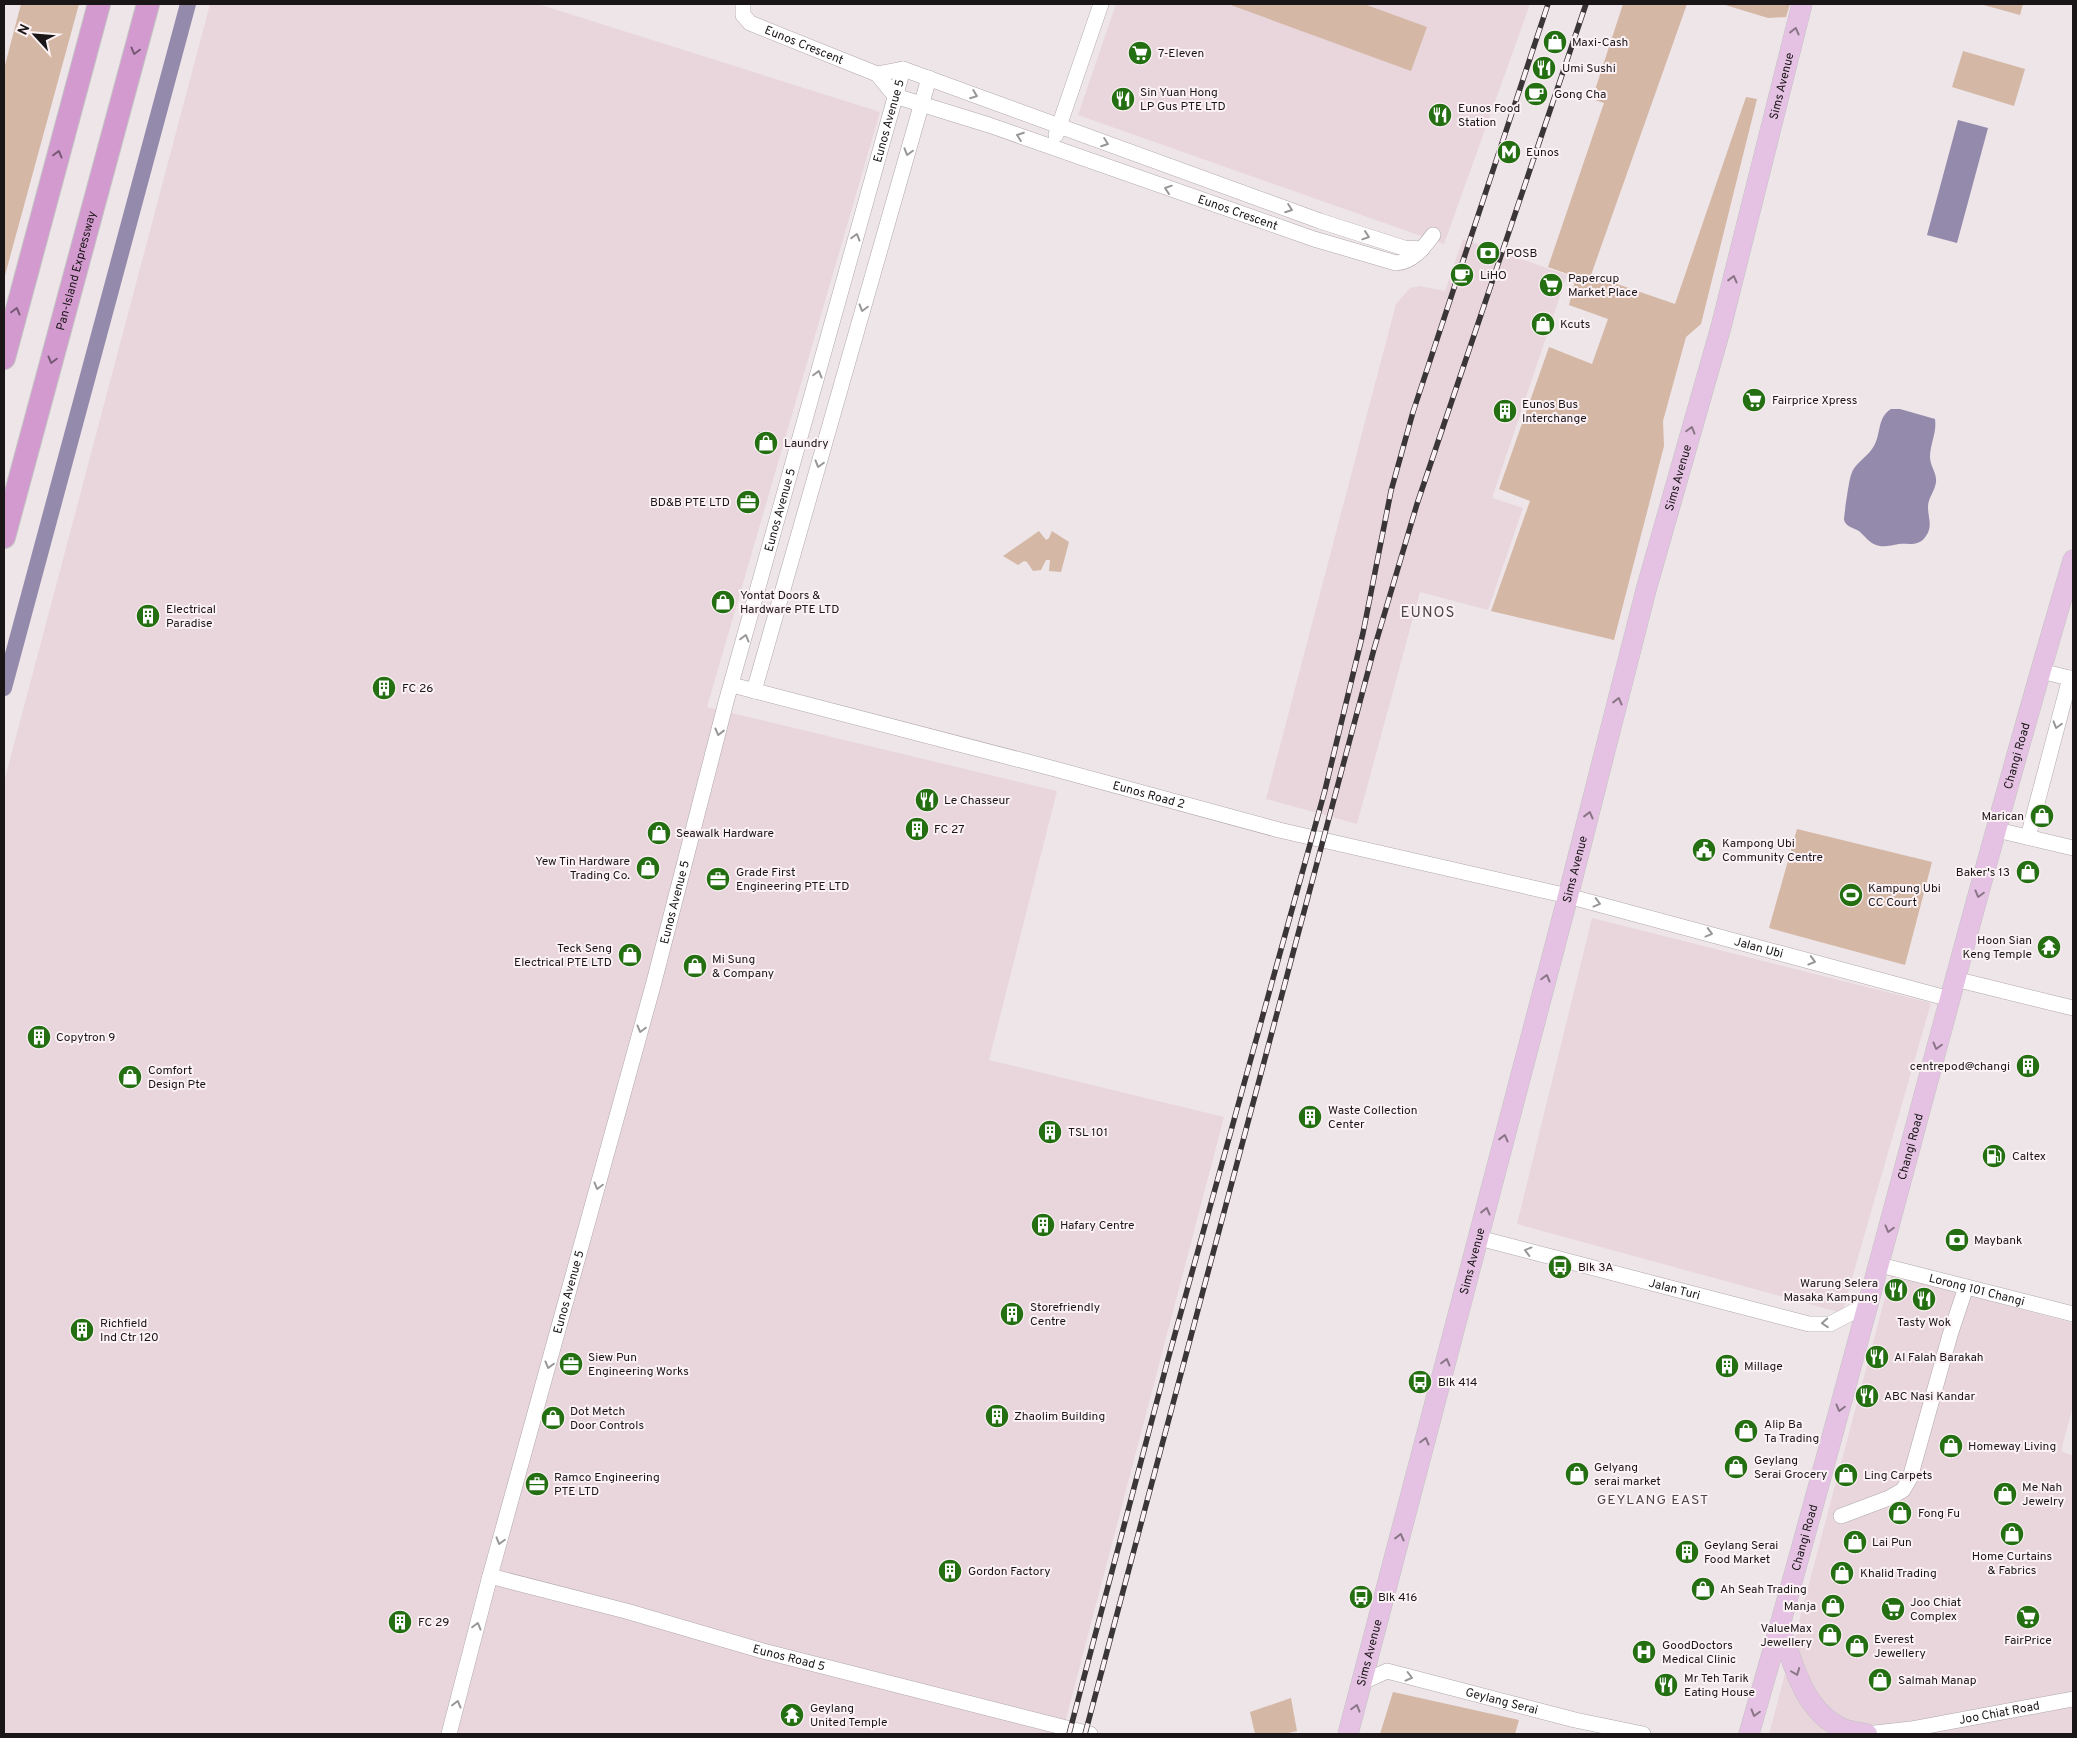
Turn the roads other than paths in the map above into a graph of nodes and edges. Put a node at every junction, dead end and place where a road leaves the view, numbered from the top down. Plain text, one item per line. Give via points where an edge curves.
1 (99, 4) edge
2 (148, 4) edge
3 (743, 4) edge
4 (1101, 4) edge
5 (1802, 4) edge
6 (903, 69) junction
7 (877, 74) junction
8 (929, 78) junction
9 (895, 96) junction
10 (921, 105) junction
11 (1059, 127) junction
12 (1051, 148) junction
13 (1433, 235) dead end
14 (1422, 248) junction
15 (4, 358) edge
16 (4, 537) edge
17 (2073, 560) edge
18 (2041, 671) junction
19 (2072, 679) edge
20 (732, 685) junction
21 (754, 691) junction
22 (1997, 830) junction
23 (2028, 837) junction
24 (2073, 848) edge
25 (1568, 896) junction
26 (1955, 979) junction
27 (1950, 998) junction
28 (2073, 1008) edge
29 (1479, 1238) junction
30 (1880, 1265) junction
31 (1966, 1287) junction
32 (1868, 1304) junction
33 (2073, 1314) edge
34 (1842, 1516) dead end
35 (490, 1576) junction
36 (1780, 1626) junction
37 (1363, 1682) junction
38 (2073, 1699) edge
39 (449, 1734) edge
40 (1090, 1734) edge
41 (1348, 1734) edge
42 (1643, 1734) edge
43 (1749, 1734) edge
44 (1866, 1734) edge

15 -> 1 highway
2 -> 16 highway, Pan-Island Expressway
3 - 7 street, Eunos Crescent via 745,19 755,26
4 - 11 street
25 -> 5 main road, Sims Avenue via 1646,590 1721,327
6 - 7 street, Eunos Crescent
6 - 8 street, Eunos Crescent
6 - 9 street, Eunos Avenue 5
7 - 9 street, Eunos Crescent
8 - 10 street, Eunos Avenue 5
8 -> 11 street, Eunos Crescent
9 - 10 street, Eunos Crescent
20 -> 9 street, Eunos Avenue 5
12 -> 10 street, Eunos Crescent
10 -> 21 street, Eunos Avenue 5
11 - 12 street
11 -> 14 street, Eunos Crescent via 1320,221 1404,248
14 -> 12 street, Eunos Crescent via 1404,263 1382,260
13 - 14 street, Eunos Crescent
17 - 18 main road, Changi Road
18 - 19 street
18 - 22 main road, Changi Road
19 -> 23 street
20 - 21 street, Eunos Road 2
20 -> 35 street, Eunos Avenue 5 via 654,982
21 - 25 street, Eunos Road 2 via 1279,830
22 - 23 street
22 -> 26 main road, Changi Road
23 - 24 street
25 -> 27 street, Jalan Ubi
29 -> 25 main road, Sims Avenue
26 - 27 main road, Changi Road
26 - 28 street
27 -> 30 main road, Changi Road
32 -> 29 street, Jalan Turi via 1830,1324 1809,1324
37 -> 29 main road, Sims Avenue
30 - 31 street, Lorong 101 Changi
30 - 32 main road, Changi Road
31 - 33 street, Lorong 101 Changi
31 - 34 street via 1910,1478 1903,1490 1889,1498
32 -> 36 main road, Changi Road
39 -> 35 street, Eunos Avenue 5
35 - 40 street, Eunos Road 5 via 763,1651
36 -> 43 main road, Changi Road
36 -> 44 main road via 1798,1677 1816,1710 1843,1728
41 -> 37 main road, Sims Avenue
37 -> 42 street, Geylang Serai via 1387,1671 1575,1720
38 - 44 street, Joo Chiat Road via 1911,1729

